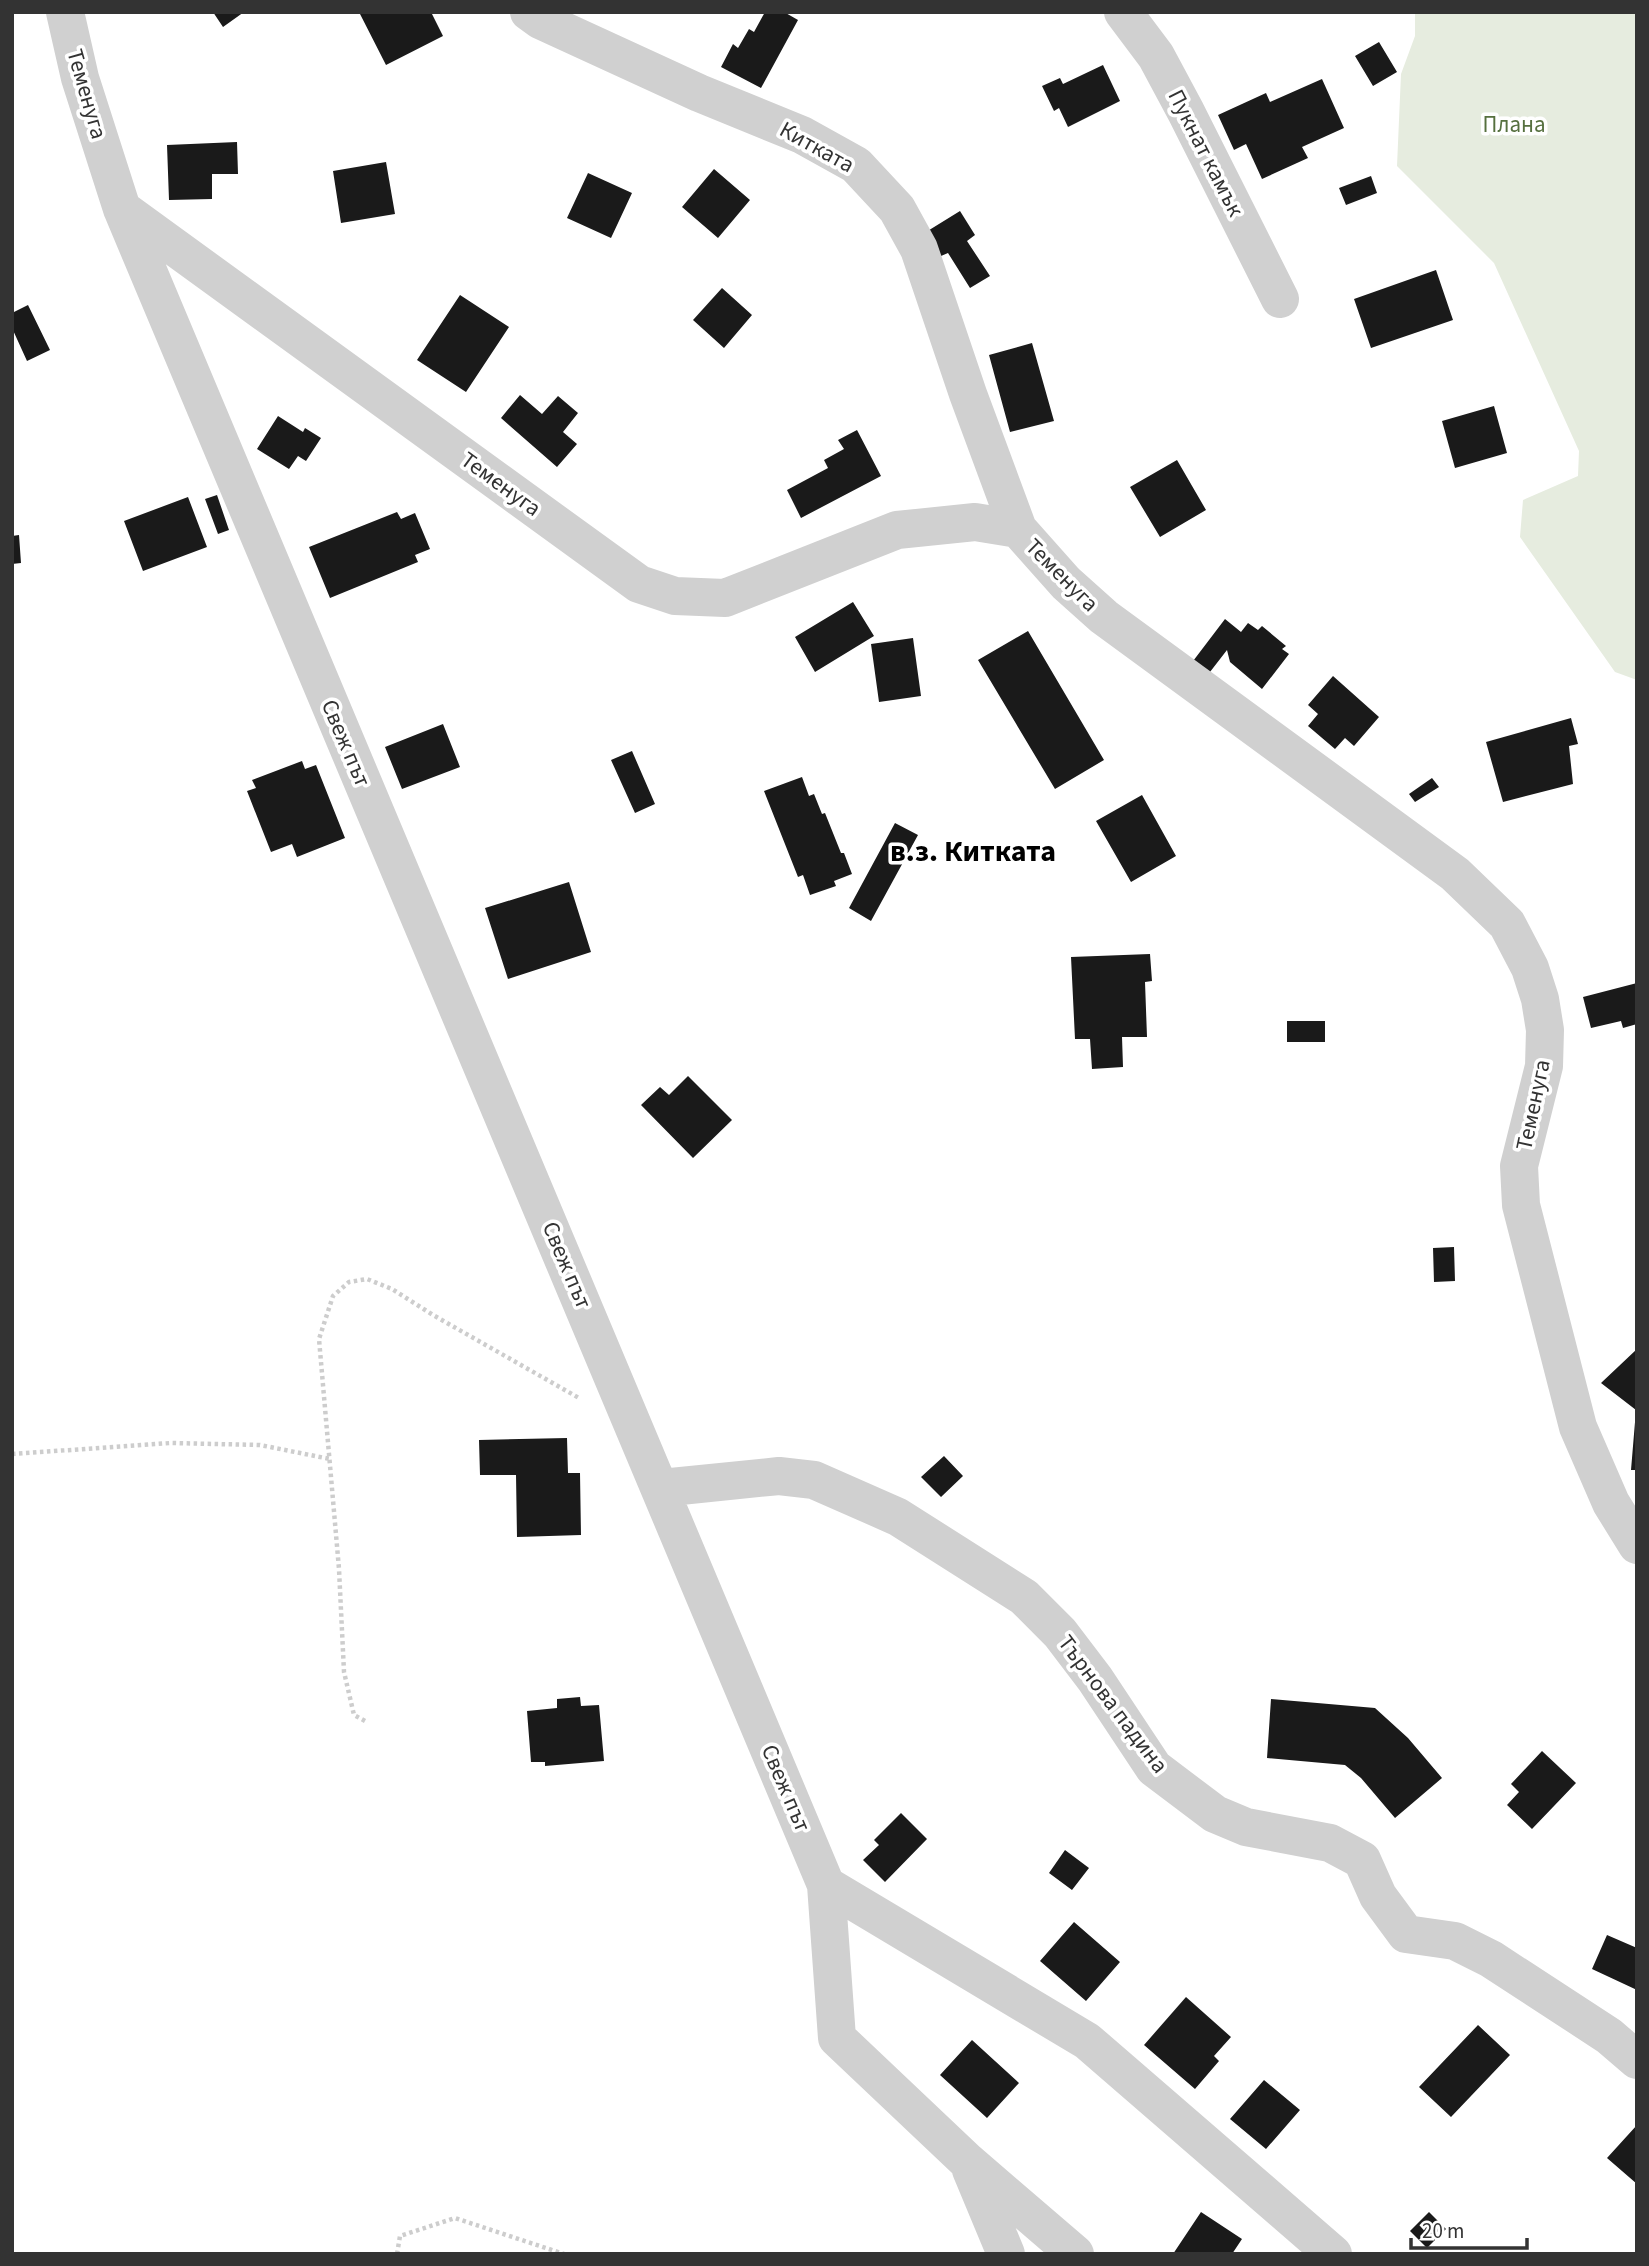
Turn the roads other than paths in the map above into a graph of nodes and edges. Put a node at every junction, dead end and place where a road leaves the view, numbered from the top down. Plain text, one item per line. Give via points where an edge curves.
1 (65, 12) edge
2 (529, 12) edge
3 (1123, 12) edge
4 (122, 209) junction
5 (1280, 299) dead end
6 (1018, 529) junction
7 (660, 1488) junction
8 (1637, 1545) edge
9 (826, 1885) junction
10 (1637, 2060) edge
11 (968, 2162) junction
12 (1006, 2254) edge
13 (1075, 2254) edge
14 (1333, 2254) edge

1 - 4 street, Теменуга via 80,78
2 - 6 street, Китката via 699,93 802,135 856,165 897,209 919,249
3 - 5 street, Пукнат камък via 1156,56
4 - 6 street, Теменуга via 639,584 675,596 726,598 897,530 975,522
4 - 7 street, Свеж път
6 - 8 street, Теменуга via 1104,617 1455,874 1507,925 1530,968 1545,1030 1544,1066 1520,1166 1521,1205 1578,1427 1611,1503
7 - 9 street, Свеж път
7 - 10 street, Търнова падина via 779,1476 814,1480 898,1517 1024,1597 1060,1633 1095,1679 1154,1768 1215,1814 1246,1827 1330,1843 1362,1860 1378,1896 1406,1934 1455,1941 1491,1959 1609,2036
9 - 11 street, Свеж път via 838,2038
9 - 14 street via 1087,2041
11 - 12 street
11 - 13 street, Свеж път

